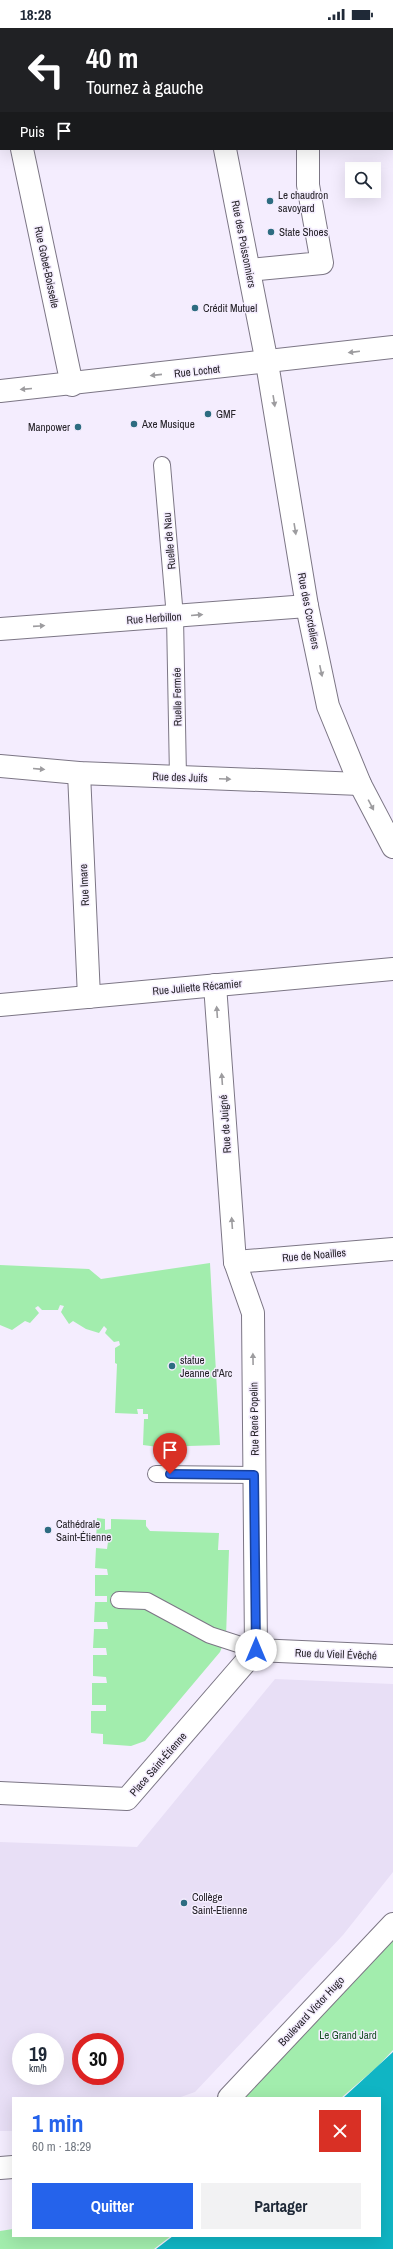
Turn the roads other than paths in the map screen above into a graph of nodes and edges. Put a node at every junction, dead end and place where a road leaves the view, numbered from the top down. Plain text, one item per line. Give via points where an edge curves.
1 (22, 150) edge
2 (225, 150) edge
3 (308, 150) edge
4 (249, 270) junction
5 (393, 347) edge
6 (267, 363) junction
7 (72, 384) junction
8 (0, 391) edge
9 (162, 465) dead end
10 (307, 606) junction
11 (175, 617) junction
12 (0, 629) edge
13 (0, 766) edge
14 (79, 773) junction
15 (178, 777) junction
16 (360, 784) junction
17 (393, 847) edge
18 (393, 969) edge
19 (215, 986) junction
20 (89, 997) junction
21 (0, 1005) edge
22 (393, 1249) edge
23 (235, 1262) junction
24 (156, 1474) dead end
25 (254, 1475) junction
26 (119, 1600) dead end
27 (256, 1650) junction
28 (393, 1656) edge
29 (0, 1793) edge
30 (393, 1924) edge
31 (230, 2097) edge
32 (0, 2168) edge
33 (12, 2168) edge

1 - 7 street, Rue Gobet-Boisselle
2 - 4 street, Rue des Poissonniers
3 - 4 street via 308,185 322,263
4 - 6 street, Rue des Poissonniers
5 -> 6 street, Rue Lochet
6 -> 7 street, Rue Lochet
6 -> 10 street, Rue des Cordeliers
7 -> 8 street, Rue Lochet
9 - 11 lane, Ruelle de Nau
11 -> 10 street, Rue Herbillon
10 -> 16 street, Rue des Cordeliers via 328,706
12 -> 11 street, Rue Herbillon
11 - 15 lane, Ruelle Fermée
13 -> 14 street, Rue des Juifs
14 - 15 street, Rue des Juifs
14 - 20 street, Rue Imare
15 -> 16 street, Rue des Juifs
16 -> 17 street, Rue des Cordeliers
18 - 19 street, Rue Juliette Récamier
19 - 20 street, Rue Juliette Récamier
23 -> 19 street, Rue de Juigné
20 - 21 street, Rue Juliette Récamier
22 - 23 street, Rue de Noailles
25 -> 23 street, Rue René Popelin via 252,1314
24 - 25 lane
25 - 27 street, Rue René Popelin
26 - 27 lane via 148,1601 210,1635
27 - 28 street, Rue du Vieil Évêché
27 - 29 street, Place Saint-Étienne via 127,1799
30 - 31 street, Boulevard Victor Hugo
32 - 33 street

